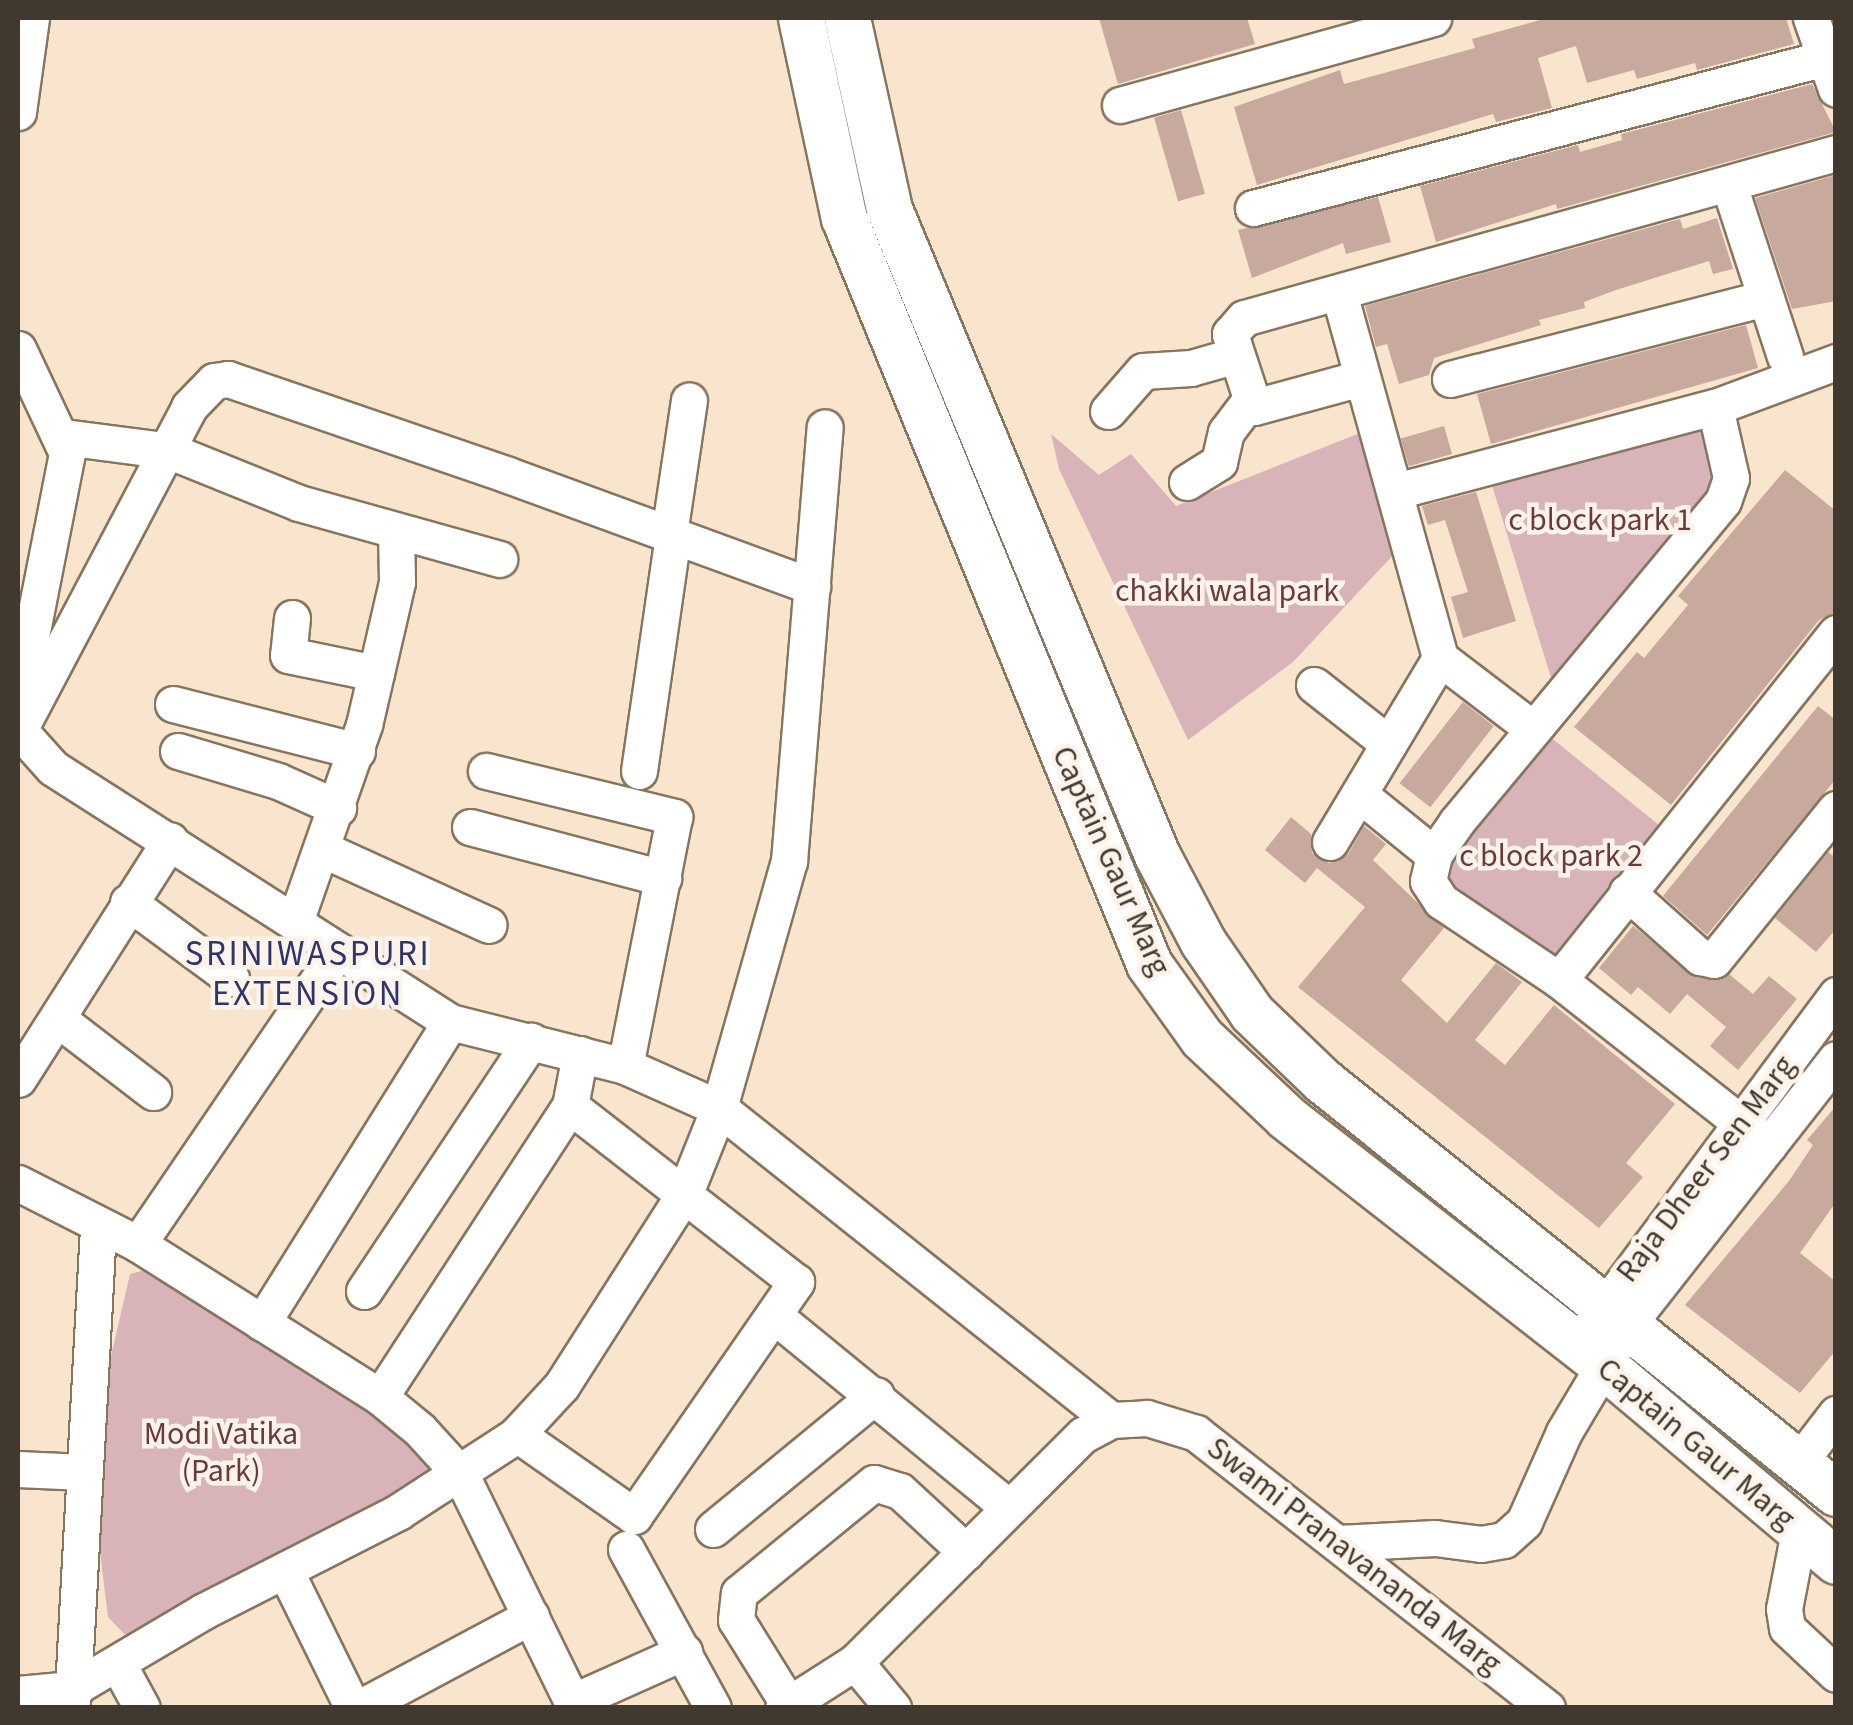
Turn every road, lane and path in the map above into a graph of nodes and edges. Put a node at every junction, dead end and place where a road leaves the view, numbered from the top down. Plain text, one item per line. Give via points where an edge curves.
1 (31, 18) edge
2 (801, 18) edge
3 (1434, 18) edge
4 (1811, 18) edge
5 (852, 28) edge
6 (1830, 74) edge
7 (1120, 104) dead end
8 (18, 112) edge
9 (1836, 153) edge
10 (1729, 185) junction
11 (1253, 208) dead end
12 (1339, 293) junction
13 (1766, 298) junction
14 (18, 349) edge
15 (1233, 356) junction
16 (1785, 356) dead end
17 (1836, 362) edge
18 (1362, 378) junction
19 (1450, 378) dead end
20 (689, 400) dead end
21 (1248, 403) junction
22 (1715, 407) junction
23 (1108, 411) dead end
24 (825, 427) dead end
25 (64, 437) junction
26 (170, 452) junction
27 (1188, 482) dead end
28 (1396, 491) junction
29 (396, 531) junction
30 (671, 534) junction
31 (500, 559) dead end
32 (812, 586) junction
33 (292, 618) dead end
34 (1836, 633) edge
35 (1440, 658) junction
36 (376, 673) junction
37 (1314, 685) dead end
38 (18, 702) edge
39 (173, 704) dead end
40 (1533, 729) junction
41 (18, 730) edge
42 (1389, 744) junction
43 (358, 750) junction
44 (178, 751) dead end
45 (486, 771) dead end
46 (639, 772) dead end
47 (1360, 794) junction
48 (338, 808) junction
49 (1836, 809) edge
50 (470, 827) dead end
51 (170, 840) junction
52 (1330, 842) dead end
53 (322, 849) junction
54 (1434, 855) junction
55 (663, 878) junction
56 (1627, 892) junction
57 (128, 902) junction
58 (296, 919) junction
59 (489, 924) dead end
60 (338, 951) junction
61 (230, 978) dead end
62 (1560, 980) junction
63 (1836, 996) edge
64 (58, 1019) junction
65 (450, 1022) junction
66 (531, 1041) junction
67 (580, 1054) junction
68 (1836, 1059) edge
69 (626, 1066) junction
70 (18, 1078) edge
71 (153, 1092) dead end
72 (570, 1106) junction
73 (719, 1108) junction
74 (1740, 1120) junction
75 (1768, 1145) junction
76 (18, 1183) edge
77 (685, 1193) junction
78 (98, 1224) junction
79 (138, 1244) junction
80 (364, 1291) dead end
81 (1617, 1314) junction
82 (776, 1316) junction
83 (262, 1323) junction
84 (1590, 1354) junction
85 (876, 1395) junction
86 (380, 1397) junction
87 (1836, 1414) edge
88 (1111, 1420) junction
89 (517, 1434) junction
90 (1799, 1462) junction
91 (18, 1470) edge
92 (84, 1472) junction
93 (461, 1475) junction
94 (1836, 1492) edge
95 (1010, 1508) junction
96 (713, 1528) dead end
97 (1799, 1531) junction
98 (1338, 1542) junction
99 (626, 1549) dead end
100 (966, 1552) junction
101 (1836, 1561) edge
102 (285, 1570) junction
103 (531, 1616) junction
104 (684, 1652) junction
105 (855, 1662) junction
106 (118, 1664) junction
107 (1836, 1674) edge
108 (18, 1694) edge
109 (72, 1698) edge
110 (574, 1705) edge
111 (786, 1706) edge
112 (142, 1708) edge
113 (356, 1708) edge
114 (713, 1708) edge
115 (894, 1708) edge
116 (1547, 1708) edge

1 - 8 street
2 - 84 main road, Captain Gaur Marg via 844,218 1149,964 1202,1038 1286,1116
3 - 7 street
4 - 6 street
5 - 81 main road, Captain Gaur Marg via 889,209 1157,855 1202,942 1252,1013 1322,1081
6 - 11 street
9 - 10 street
10 - 12 street
10 - 13 street
12 - 15 street via 1244,318 1230,334
12 - 18 street
13 - 16 street
13 - 19 street
14 - 25 street
15 - 21 street
15 - 23 street via 1143,371
17 - 22 street
18 - 21 street via 1262,410
18 - 28 street
20 - 30 street
21 - 27 street via 1226,432 1218,462
22 - 28 street
22 - 40 street via 1731,478 1723,501
24 - 32 street
25 - 26 street
25 - 38 street via 64,474
26 - 29 street via 299,503
26 - 30 street via 201,390 228,380
26 - 41 street
28 - 35 street
29 - 31 street
29 - 36 street via 397,582
30 - 32 street
30 - 46 street
32 - 73 street via 789,861
33 - 36 street via 288,655
34 - 56 street
35 - 40 street
35 - 42 street
36 - 43 street
37 - 42 street
39 - 43 street
40 - 54 street
41 - 51 street via 53,768
42 - 47 street
43 - 48 street
44 - 48 street
45 - 55 street via 674,817
47 - 52 street
47 - 54 street
48 - 53 street
49 - 56 street via 1714,960 1700,958
50 - 55 street
51 - 57 street
51 - 58 street
53 - 58 street
53 - 59 street
54 - 62 street via 1431,891
55 - 69 street
56 - 62 street
57 - 61 street
57 - 64 street
58 - 60 street
60 - 65 street
60 - 79 street
62 - 74 street
63 - 74 street, Raja Dheer Sen Marg
64 - 70 street
64 - 71 street
65 - 66 street
65 - 83 street
66 - 67 street
66 - 80 street
67 - 69 street
67 - 72 street
68 - 75 street, Raja Dheer Sen Marg
69 - 73 street
72 - 77 street
72 - 86 street
73 - 77 street
73 - 88 street
74 - 75 street
74 - 81 street, Raja Dheer Sen Marg
75 - 81 street, Raja Dheer Sen Marg
76 - 78 street
77 - 82 street via 796,1282
77 - 89 street via 562,1385
78 - 79 street
78 - 92 street
79 - 83 street
81 - 84 street, Raja Dheer Sen Marg
81 - 90 main road, Captain Gaur Marg
82 - 85 street
82 - 89 street via 634,1516
83 - 86 street
84 - 97 main road, Captain Gaur Marg
84 - 98 street, Raja Dheer Sen Marg via 1524,1522 1504,1540
85 - 95 street
85 - 96 street
86 - 93 street
87 - 90 street
88 - 95 street via 1083,1434
88 - 98 street, Swami Pranavananda Marg via 1147,1418 1196,1432
89 - 93 street
90 - 94 main road, Captain Gaur Marg
91 - 92 street
92 - 109 street
93 - 102 street
93 - 103 street
95 - 100 street
97 - 101 main road, Captain Gaur Marg
97 - 107 street via 1784,1609 1787,1628
98 - 116 street, Swami Pranavananda Marg
99 - 104 street
100 - 105 street
100 - 111 street via 900,1491 874,1484 738,1593 736,1620
102 - 106 street
102 - 113 street
103 - 110 street
103 - 113 street
104 - 110 street
104 - 114 street
105 - 111 street
105 - 115 street
106 - 109 street
106 - 112 street
108 - 109 street

